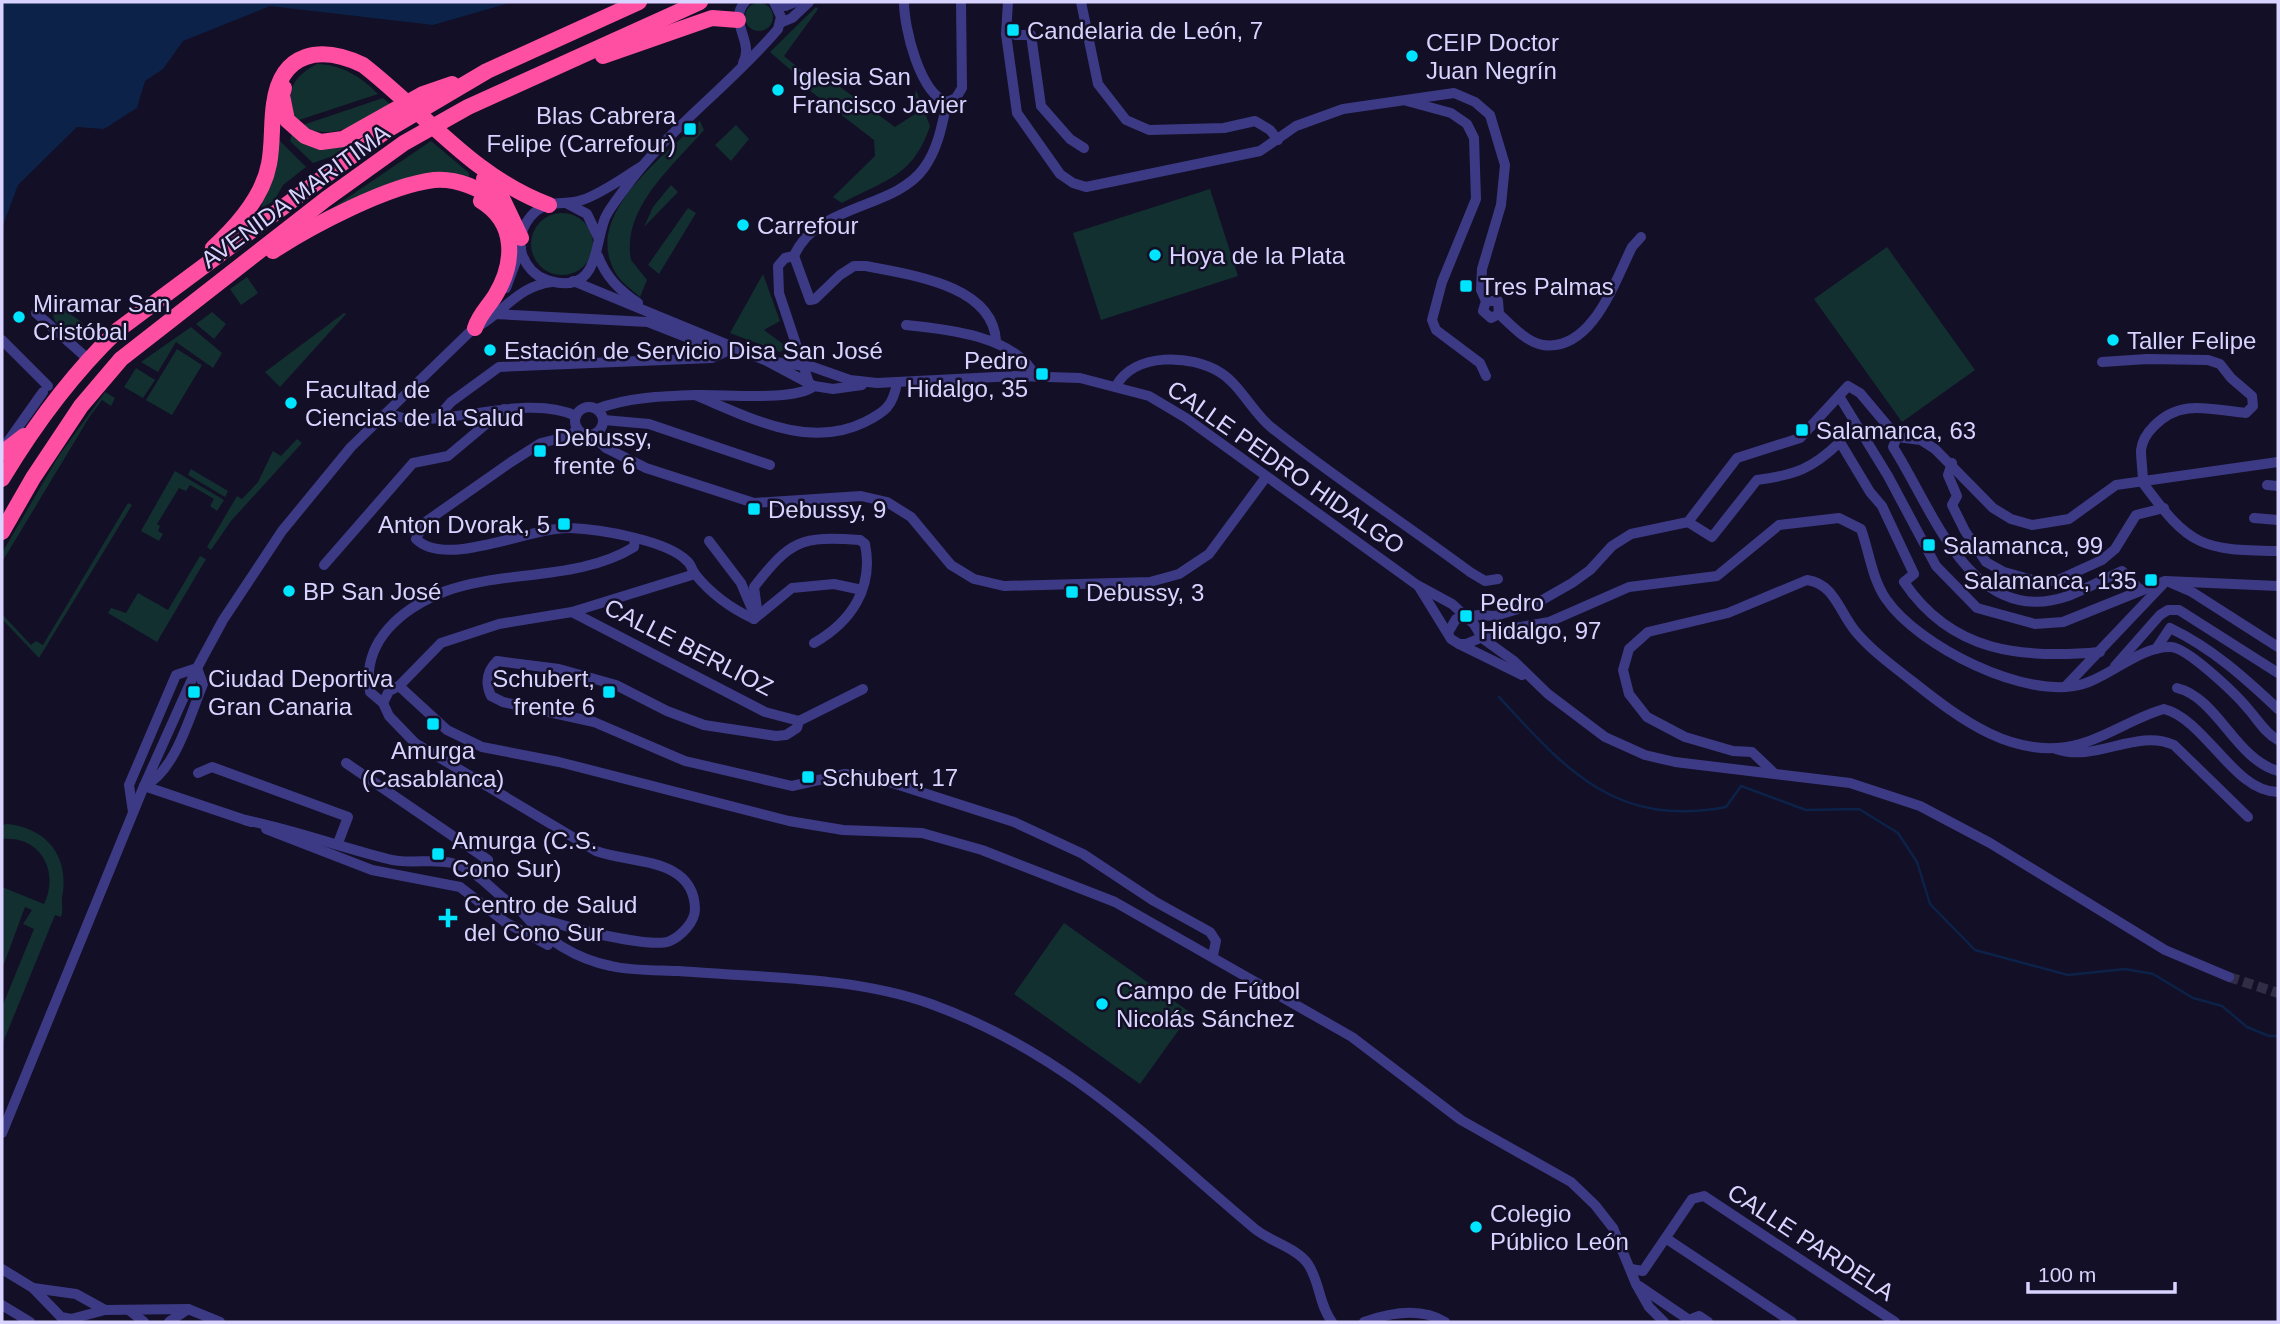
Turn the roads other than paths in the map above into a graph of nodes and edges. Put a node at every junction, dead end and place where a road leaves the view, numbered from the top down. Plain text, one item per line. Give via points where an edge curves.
1 (639, 2) edge
2 (700, 2) edge
3 (745, 2) edge
4 (774, 2) edge
5 (795, 2) edge
6 (809, 2) edge
7 (904, 2) edge
8 (961, 2) edge
9 (1008, 2) edge
10 (1081, 2) edge
11 (780, 23) junction
12 (740, 26) junction
13 (774, 34) junction
14 (1015, 35) dead end
15 (344, 59) junction
16 (487, 71) junction
17 (733, 77) junction
18 (523, 81) junction
19 (1401, 100) junction
20 (947, 102) junction
21 (1278, 140) junction
22 (1084, 148) dead end
23 (454, 149) junction
24 (642, 166) junction
25 (416, 185) junction
26 (553, 204) junction
27 (511, 214) junction
28 (1641, 237) dead end
29 (600, 242) junction
30 (520, 243) junction
31 (598, 256) junction
32 (794, 256) junction
33 (573, 281) junction
34 (554, 282) junction
35 (649, 310) junction
36 (36, 313) dead end
37 (495, 314) junction
38 (163, 324) junction
39 (906, 325) dead end
40 (475, 328) junction
41 (118, 330) junction
42 (2, 340) edge
43 (996, 341) junction
44 (723, 342) junction
45 (796, 344) junction
46 (734, 348) junction
47 (88, 359) junction
48 (767, 361) junction
49 (2102, 362) dead end
50 (787, 364) junction
51 (800, 365) junction
52 (834, 374) junction
53 (1035, 376) junction
54 (1486, 376) dead end
55 (877, 383) junction
56 (897, 383) junction
57 (811, 385) junction
58 (1116, 386) junction
59 (833, 389) junction
60 (695, 395) junction
61 (1839, 396) junction
62 (504, 409) junction
63 (597, 409) junction
64 (388, 412) junction
65 (576, 416) junction
66 (438, 417) junction
67 (604, 420) junction
68 (577, 429) junction
69 (31, 430) junction
70 (592, 435) junction
71 (1897, 436) junction
72 (2, 449) edge
73 (2278, 461) edge
74 (1952, 463) junction
75 (770, 465) dead end
76 (1266, 477) junction
77 (2, 479) edge
78 (2143, 482) junction
79 (2164, 508) junction
80 (2254, 518) dead end
81 (2278, 520) edge
82 (1688, 522) junction
83 (2, 532) edge
84 (635, 539) junction
85 (709, 541) dead end
86 (2278, 551) edge
87 (324, 565) dead end
88 (695, 574) junction
89 (1498, 579) dead end
90 (2165, 581) junction
91 (1417, 585) junction
92 (2278, 586) edge
93 (2139, 589) junction
94 (862, 590) junction
95 (572, 612) junction
96 (1465, 618) junction
97 (754, 619) junction
98 (1449, 631) junction
99 (1478, 639) junction
100 (814, 643) dead end
101 (1459, 644) junction
102 (2278, 647) edge
103 (2156, 649) junction
104 (2100, 652) junction
105 (197, 668) junction
106 (2111, 671) junction
107 (2278, 673) edge
108 (1535, 681) junction
109 (399, 686) junction
110 (2066, 686) junction
111 (2177, 688) dead end
112 (863, 689) dead end
113 (383, 703) junction
114 (2278, 709) edge
115 (799, 721) junction
116 (2278, 740) edge
117 (2051, 748) junction
118 (139, 762) junction
119 (346, 763) dead end
120 (165, 770) junction
121 (2278, 771) edge
122 (198, 773) dead end
123 (1774, 773) junction
124 (144, 786) junction
125 (2278, 792) edge
126 (172, 794) junction
127 (134, 814) junction
128 (2248, 817) dead end
129 (246, 820) junction
130 (338, 844) junction
131 (479, 877) junction
132 (522, 912) junction
133 (512, 926) junction
134 (534, 927) junction
135 (554, 928) junction
136 (586, 931) junction
137 (554, 943) junction
138 (1213, 955) junction
139 (586, 957) junction
140 (2229, 977) tunnel mouth
141 (2, 1133) edge
142 (1667, 1239) junction
143 (2, 1269) edge
144 (1630, 1269) junction
145 (1636, 1284) junction
146 (33, 1288) junction
147 (2, 1305) edge
148 (188, 1309) junction
149 (105, 1310) junction
150 (129, 1310) junction
151 (23, 1320) edge
152 (1691, 1321) edge
153 (144, 1322) edge
154 (169, 1322) edge
155 (220, 1322) edge
156 (1332, 1322) edge
157 (1364, 1322) edge
158 (1445, 1322) edge
159 (1664, 1322) edge
160 (1708, 1322) edge
161 (1792, 1322) edge
162 (1895, 1322) edge

1 - 16 highway, AVENIDA MARITIMA
2 - 18 highway, AVENIDA MARITIMA
3 - 12 street
4 - 5 street via 785,6
4 - 11 street
6 - 11 street
7 - 20 street via 904,23 929,91
8 - 20 street via 962,88
9 - 21 street via 1008,54 1017,113 1047,159 1073,183 1100,187 1260,151
10 - 21 street via 1098,84 1126,120 1149,131 1224,128 1255,121
11 - 13 street
12 - 13 street via 761,39
12 - 17 street via 747,55
12 - 18 highway via 712,18
13 - 17 street
14 - 22 street via 1031,35 1041,106
15 - 16 highway via 313,59 296,69 285,86 282,95 287,120 312,140 343,139 423,94
15 - 23 highway
15 - 41 highway via 321,52 310,54 285,74 274,101 269,164 257,195 233,230
16 - 41 highway, AVENIDA MARITIMA via 387,130
17 - 24 street
18 - 38 highway, AVENIDA MARITIMA via 404,143
19 - 21 street via 1318,116
19 - 28 street via 1454,93 1490,115 1505,165 1505,185 1482,269 1481,290 1486,301 1498,301 1499,314 1541,345 1558,345 1573,338 1602,306
19 - 54 street via 1451,113 1467,124 1474,138 1476,199 1442,282 1432,320 1443,337 1480,363
20 - 32 street via 924,169 912,180 805,236
23 - 26 highway via 519,194
23 - 27 highway via 501,196
24 - 26 street via 582,201
24 - 29 street via 606,218
25 - 27 highway via 436,180 470,186
25 - 38 highway via 381,196 282,245
25 - 40 highway via 468,192 493,208 508,232 510,260 505,276
26 - 29 street via 587,214
26 - 30 street via 530,217
27 - 30 highway
29 - 31 street
30 - 34 street via 531,271
30 - 40 street via 506,289
31 - 33 street via 592,267
31 - 35 street, CALLE PEDRO HIDALGO via 621,291
32 - 43 street via 810,300 854,266 887,270 967,294 986,311
32 - 45 street via 778,266 776,278
33 - 34 street
33 - 35 street, CALLE PEDRO HIDALGO
34 - 37 street via 528,287
35 - 44 street, CALLE PEDRO HIDALGO
36 - 47 street
37 - 40 street
37 - 44 street via 648,322 699,342
38 - 83 highway, AVENIDA MARITIMA via 121,359 81,406
39 - 43 street
40 - 64 street
41 - 47 highway, AVENIDA MARITIMA
42 - 72 street via 46,389
43 - 53 street via 1030,364
44 - 46 street, CALLE PEDRO HIDALGO
45 - 50 street
45 - 51 street
46 - 48 street, CALLE PEDRO HIDALGO
46 - 66 street via 712,358 499,367
47 - 69 highway, AVENIDA MARITIMA
48 - 50 street, CALLE PEDRO HIDALGO
48 - 57 street, CALLE PEDRO HIDALGO
49 - 78 street via 2208,360 2220,364 2252,396 2253,406 2246,413 2176,408 2164,415 2148,431 2141,447
50 - 51 street, CALLE PEDRO HIDALGO
51 - 52 street, CALLE PEDRO HIDALGO
51 - 57 street
52 - 55 street, CALLE PEDRO HIDALGO
52 - 59 street via 837,382
53 - 56 street, CALLE PEDRO HIDALGO
53 - 58 street, CALLE PEDRO HIDALGO via 1080,378
55 - 56 street, CALLE PEDRO HIDALGO
55 - 59 street, CALLE PEDRO HIDALGO
56 - 60 street via 894,402 884,413 852,429 825,434 796,433
57 - 59 street, CALLE PEDRO HIDALGO
57 - 60 street via 798,393
58 - 76 street, CALLE PEDRO HIDALGO via 1149,396
58 - 89 street via 1124,372 1152,361 1198,363 1222,374 1269,426 1469,572 1485,581
60 - 63 street via 614,403
61 - 71 street via 1848,386 1860,393
61 - 82 street via 1800,438 1737,458
61 - 93 street via 1936,566 1977,608 2035,624 2063,622
62 - 65 street via 547,406
62 - 66 street
62 - 87 street via 448,456 413,463
63 - 65 street via 583,408
63 - 67 street
64 - 66 street via 403,419
64 - 105 street via 351,447 282,531
65 - 68 street
67 - 70 street
67 - 75 street via 649,424
68 - 70 street
68 - 84 street via 570,436 541,443 511,462 424,523 416,539 423,547 455,552 524,533 570,528
69 - 72 highway
69 - 77 highway, AVENIDA MARITIMA
70 - 76 street via 606,448 646,468 754,503 861,496 887,502 911,517 951,565 974,579 1004,586 1150,582 1179,574 1209,554
71 - 74 street via 1921,440
71 - 93 street via 1894,447 1952,550 1967,570 1993,590 2035,601 2066,597 2122,571
73 - 78 street
74 - 78 street via 1993,508 2032,525 2069,519 2116,485
74 - 79 street via 1948,475 1957,496 1952,505 1986,562 2036,581 2056,581 2102,560 2115,549 2136,514
76 - 91 street, CALLE PEDRO HIDALGO
78 - 79 street
79 - 86 street via 2194,540 2209,547
80 - 81 street
82 - 96 street via 1631,534 1612,545 1590,570 1537,603 1495,616
82 - 104 street via 1712,537 1757,480 1803,471 1819,463 1840,442 1882,506 1914,574 1904,582 1931,613 1980,644 2007,651 2031,656
84 - 88 street via 650,541 687,560
84 - 113 street via 634,547 598,562 448,590 403,614 370,654 370,692
85 - 97 street via 741,583
88 - 95 street
88 - 97 street via 732,609
90 - 92 street
90 - 93 street
90 - 102 street via 2192,592
90 - 104 street
91 - 96 street via 1452,604
91 - 98 street
94 - 97 street via 834,584 792,588
94 - 97 street via 868,557 860,540 791,546 754,586
94 - 100 street via 843,624
95 - 109 street via 499,624 441,643
95 - 115 street, CALLE BERLIOZ via 765,712
96 - 98 street via 1456,620
96 - 99 street via 1475,627
98 - 101 street
99 - 101 street
99 - 108 street via 1514,661
99 - 110 street via 1549,622 1629,587 1717,576 1779,525 1839,518 1861,529 1886,599 1936,643 2011,679 2039,687
101 - 108 street
103 - 106 street
103 - 114 street via 2170,628 2217,656
103 - 116 street via 2172,647 2193,659
104 - 110 street
105 - 118 street via 176,675
105 - 120 street via 203,684
105 - 124 street
106 - 107 street via 2168,610 2179,610
106 - 110 street
108 - 123 street via 1605,737 1645,755 1709,768
109 - 113 street via 389,691
109 - 138 street via 447,730 482,747 789,821 843,830 922,833 982,850 1115,902
111 - 121 street via 2193,696 2260,764
112 - 115 street
113 - 136 street via 415,743 596,851 658,864 678,873 692,891 695,912 686,930 668,942 645,943
115 - 138 street via 797,728 776,736 704,724 616,685 559,669 497,661 486,684 491,696 503,702 594,722 685,761 792,786 845,774 874,777 1014,822 1083,854 1210,932 1216,941
117 - 123 street via 2019,746 1996,738 1941,704 1855,631 1821,582 1807,580 1728,613 1648,632 1629,649 1623,670 1629,694 1647,717 1685,737 1752,752
117 - 125 street via 2080,744 2164,709 2189,722 2244,777 2268,792
117 - 128 street via 2089,753 2162,740 2174,745
118 - 124 street
118 - 127 street via 129,785
119 - 131 street via 488,860
120 - 124 street
120 - 126 street via 164,783
122 - 130 street via 212,766 348,817
123 - 140 street via 1850,783 1920,806 1990,843 2165,950
124 - 126 street
124 - 127 street
126 - 129 street
127 - 141 street
129 - 130 street
129 - 133 street via 372,870 460,887
130 - 131 street via 391,860 453,863
131 - 132 street
132 - 134 street
132 - 136 street
133 - 134 street
133 - 139 street via 558,951
134 - 135 street
134 - 137 street
135 - 136 street
135 - 137 street
137 - 139 street
138 - 144 street via 1352,1037 1461,1120 1571,1182 1613,1228
139 - 156 street via 610,966 863,988 928,1003 997,1031 1094,1091 1258,1231 1308,1264 1324,1312
142 - 144 street via 1643,1271
142 - 161 street
142 - 162 street, CALLE PARDELA via 1692,1199 1703,1196
143 - 146 street
144 - 145 street
145 - 152 street
145 - 159 street
146 - 149 street via 76,1294
146 - 149 street via 61,1317 71,1319
147 - 151 street
148 - 150 street
148 - 154 street
148 - 155 street
149 - 150 street
150 - 153 street
152 - 160 street via 1699,1316
157 - 158 street via 1387,1314 1415,1313

